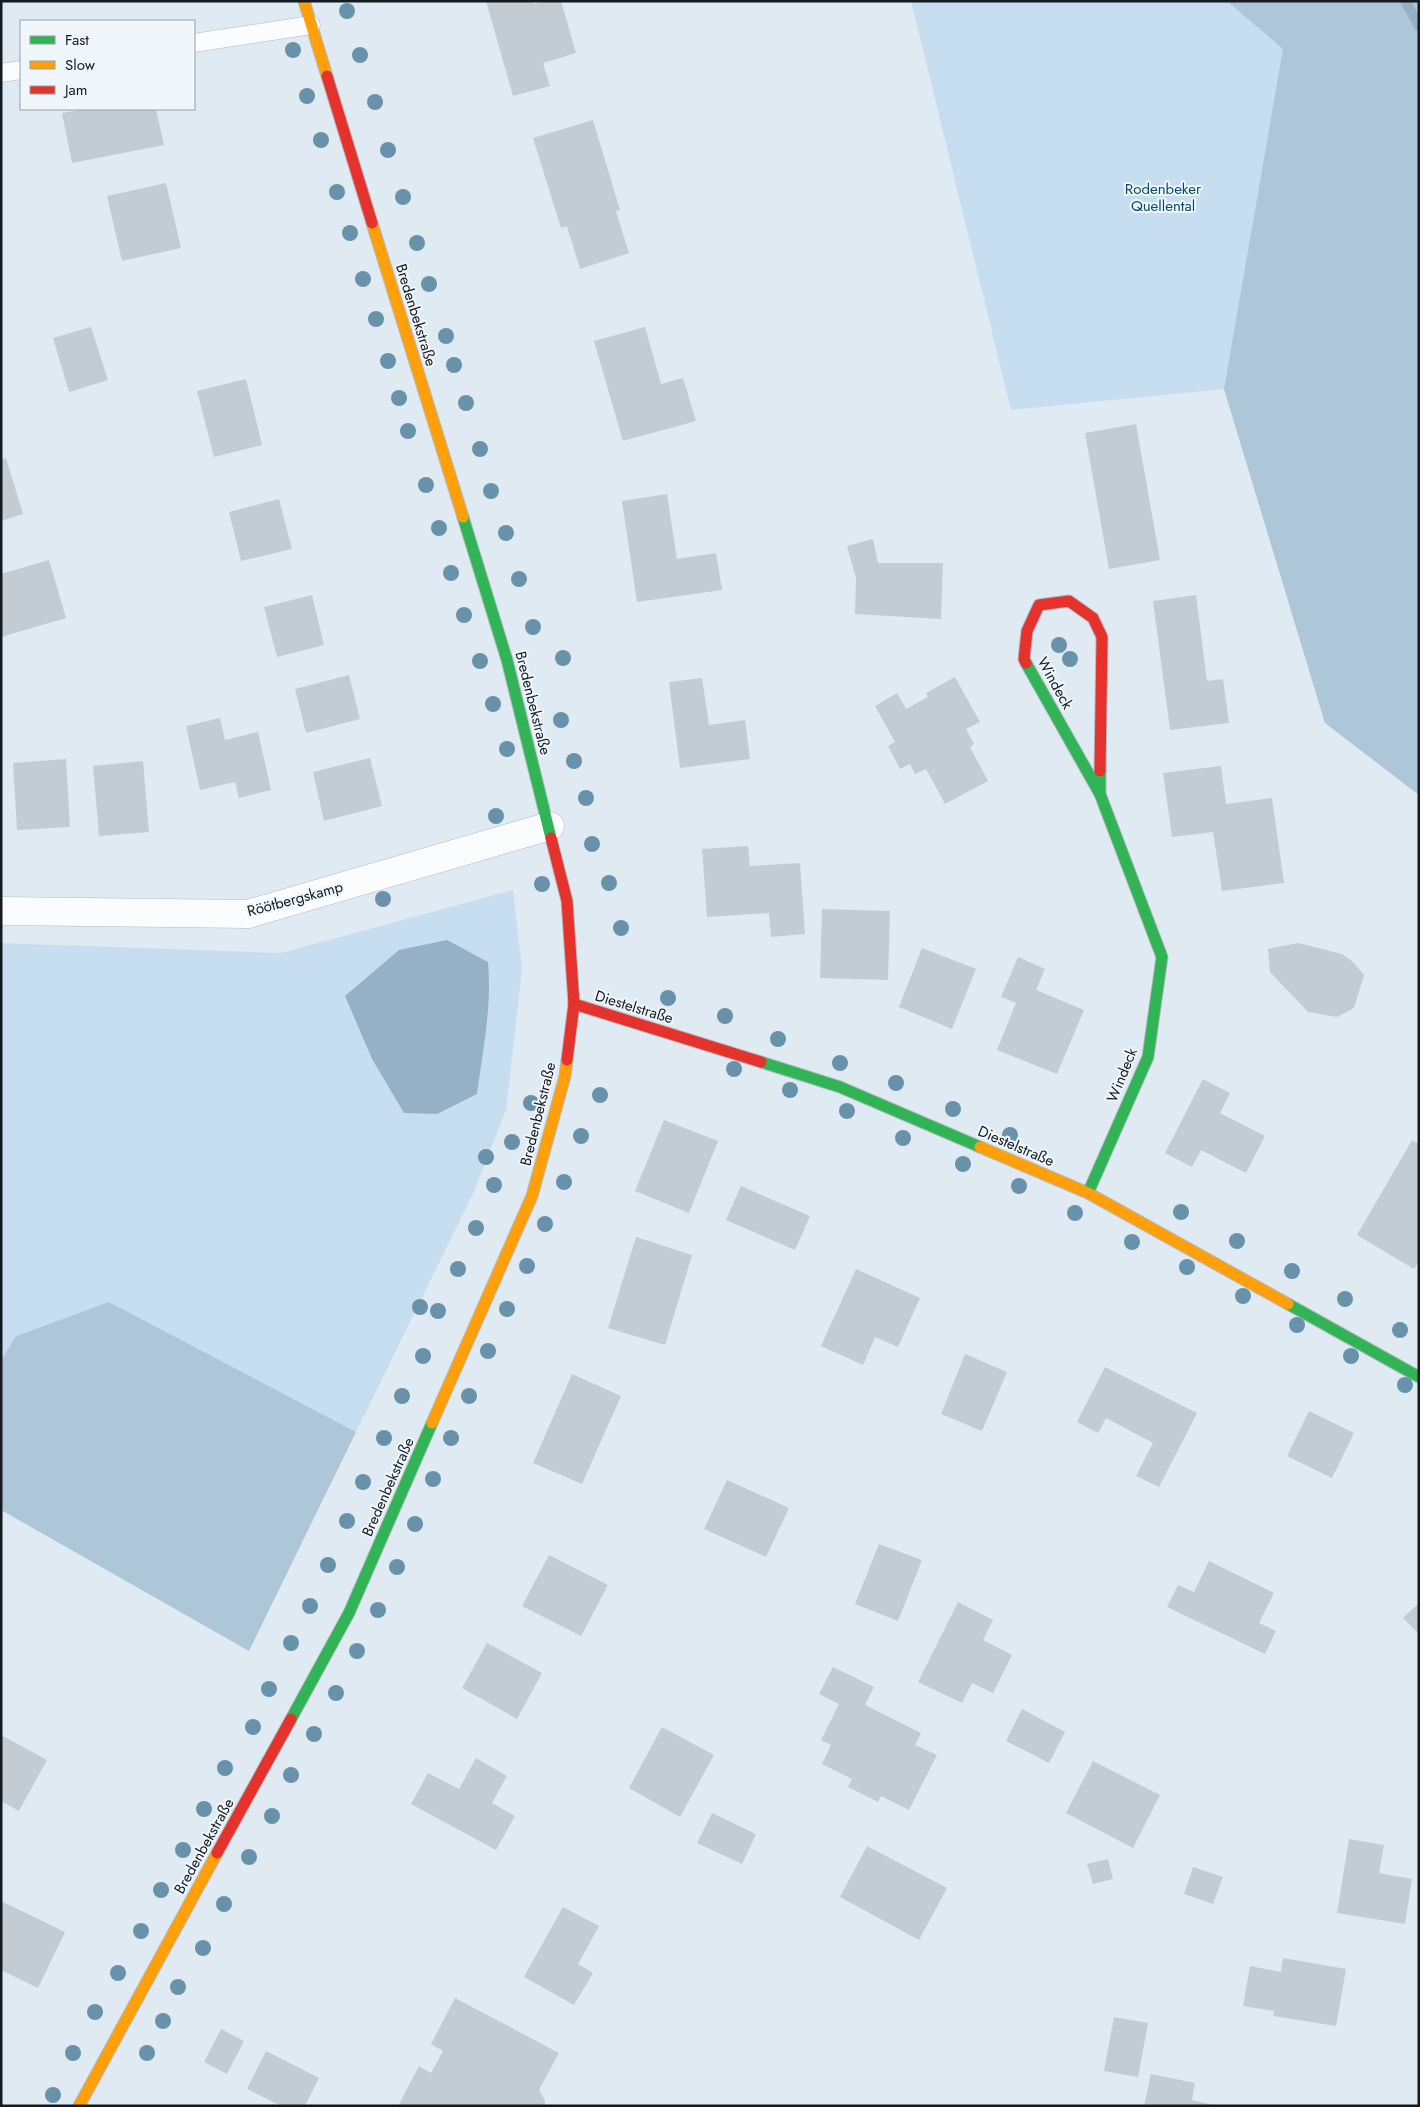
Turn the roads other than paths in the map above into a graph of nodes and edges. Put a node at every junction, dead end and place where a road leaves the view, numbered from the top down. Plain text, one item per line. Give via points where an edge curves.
1 (304, 1) edge
2 (311, 25) junction
3 (195, 43) edge
4 (20, 70) edge
5 (1, 73) edge
6 (1100, 794) junction
7 (550, 826) junction
8 (1, 911) edge
9 (574, 1004) junction
10 (1088, 1193) junction
11 (1419, 1377) edge
12 (80, 2106) edge

1 - 2 street, Bredenbekstraße
2 - 3 lane
2 - 7 street, Bredenbekstraße via 507,660
4 - 5 lane
6 - 6 street, Windeck via 1102,637 1092,618 1069,601 1039,605 1027,632 1024,658
6 - 10 street, Windeck via 1162,957 1148,1057
7 - 8 street, Röötbergskamp via 248,914
7 - 9 street, Bredenbekstraße via 567,901
9 - 10 street, Diestelstraße via 840,1087
9 - 12 street, Bredenbekstraße via 565,1076 532,1196 348,1613
10 - 11 street, Diestelstraße

